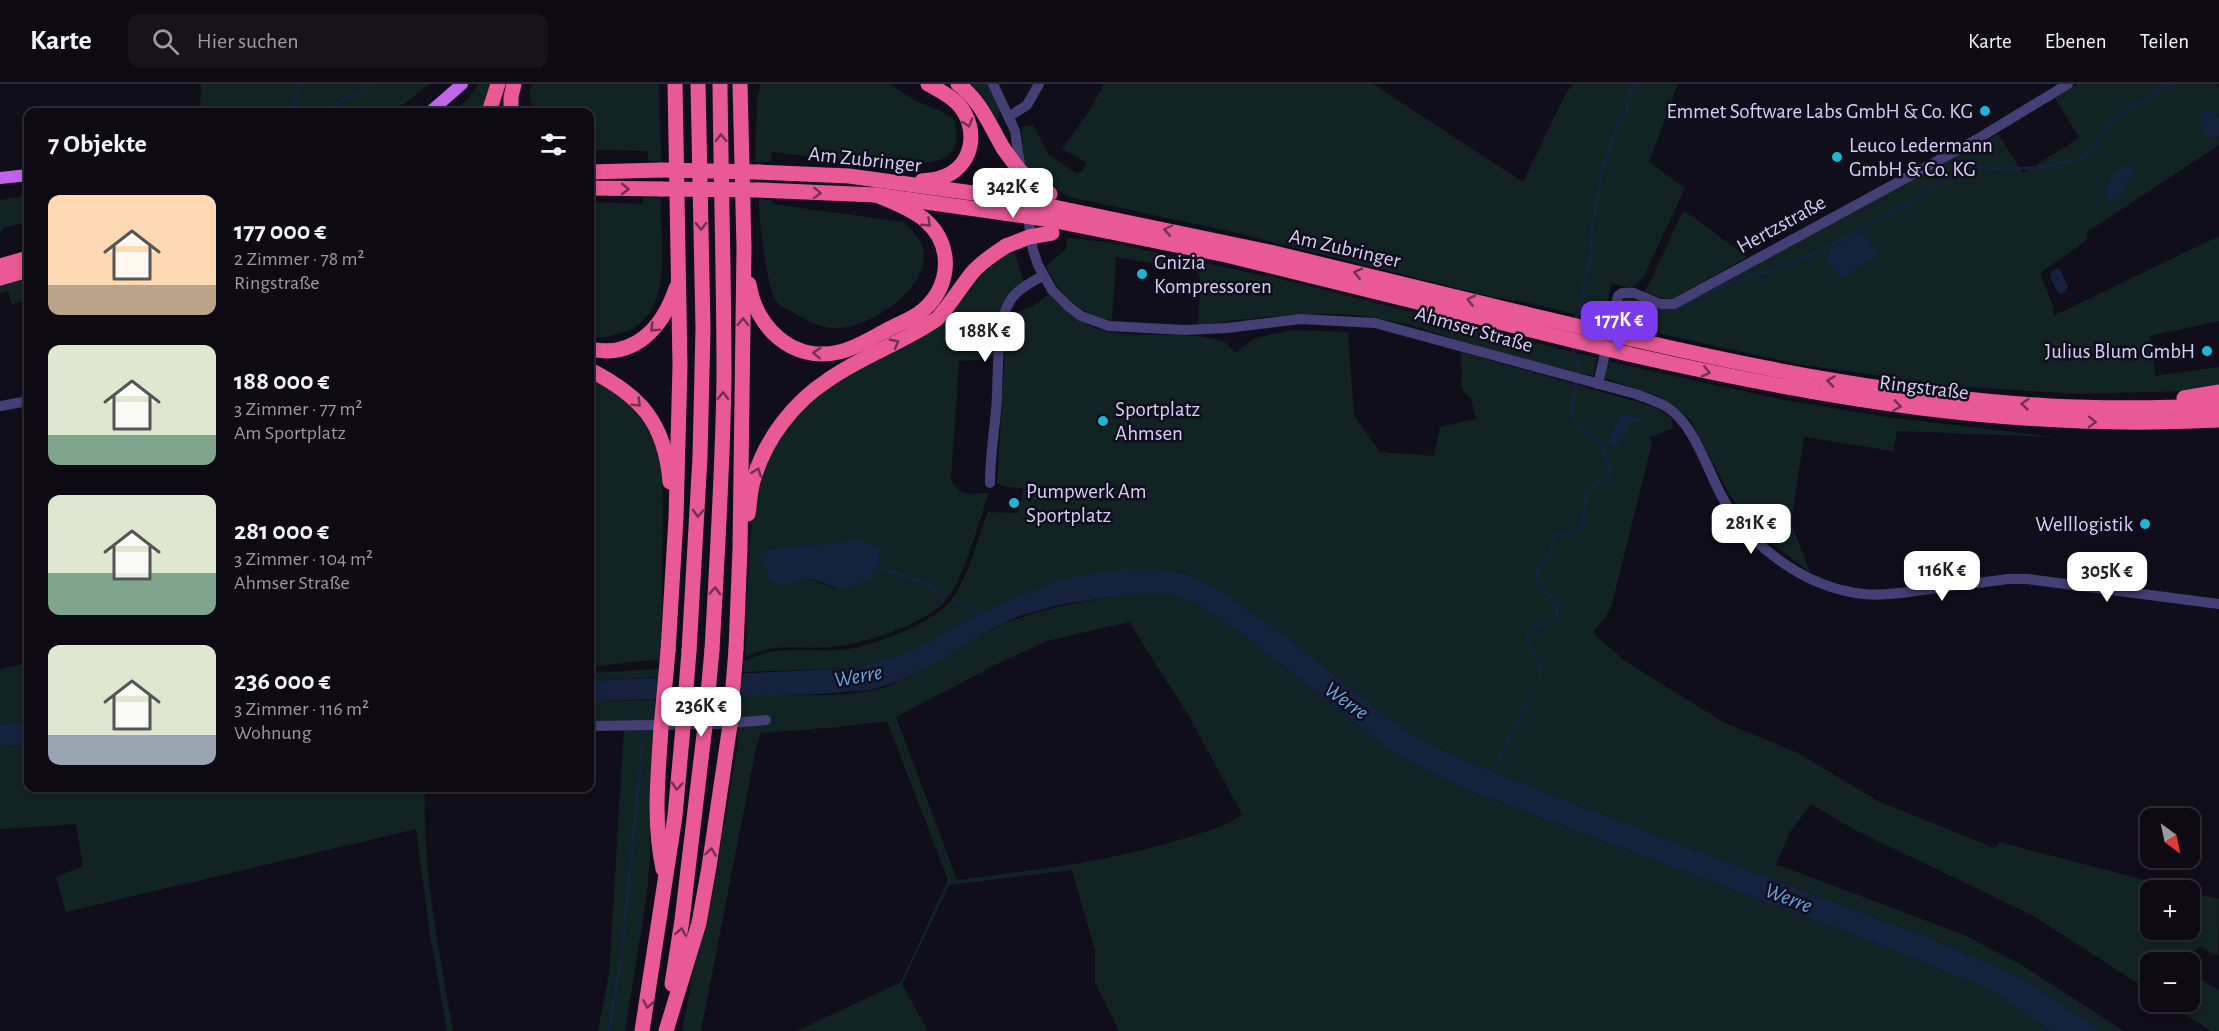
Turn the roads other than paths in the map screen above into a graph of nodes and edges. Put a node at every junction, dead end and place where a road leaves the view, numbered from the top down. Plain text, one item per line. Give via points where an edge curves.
1 (462, 84) edge
2 (498, 84) edge
3 (514, 84) edge
4 (673, 84) edge
5 (698, 84) edge
6 (720, 84) edge
7 (740, 84) edge
8 (750, 84) edge
9 (928, 84) edge
10 (958, 84) edge
11 (993, 84) edge
12 (1039, 84) edge
13 (2068, 84) edge
14 (435, 108) edge
15 (490, 108) edge
16 (511, 108) edge
17 (1010, 116) junction
18 (740, 127) junction
19 (594, 170) edge
20 (24, 175) edge
21 (0, 178) edge
22 (909, 183) junction
23 (594, 188) edge
24 (876, 195) junction
25 (1050, 213) junction
26 (1104, 223) junction
27 (744, 249) junction
28 (24, 259) edge
29 (0, 266) edge
30 (24, 271) edge
31 (1042, 276) junction
32 (679, 277) junction
33 (0, 278) edge
34 (1525, 321) junction
35 (1630, 347) junction
36 (594, 350) edge
37 (594, 372) edge
38 (1594, 383) junction
39 (2219, 392) edge
40 (24, 402) edge
41 (0, 406) edge
42 (2219, 406) edge
43 (2104, 408) junction
44 (2219, 420) edge
45 (2198, 421) junction
46 (2219, 427) edge
47 (990, 483) dead end
48 (676, 518) junction
49 (740, 549) junction
50 (2219, 604) edge
51 (766, 720) dead end
52 (594, 726) edge
53 (665, 877) junction
54 (642, 1031) edge
55 (666, 1031) edge

1 - 14 main road
2 - 15 highway
3 - 16 highway
4 - 32 highway
5 -> 53 highway, bridge via 703,328 700,458 683,727
55 -> 6 highway, bridge via 712,650 723,389
7 - 18 highway
8 - 18 highway
9 -> 22 highway via 957,103 966,114 972,141 969,153 952,172 941,178
10 - 25 highway, bridge via 987,114 1003,148
11 - 17 street
12 - 17 street via 1027,105
13 - 38 street, Hertzstraße via 1974,141 1674,304 1622,293 1617,298
17 - 31 street via 1018,144 1033,250
18 - 27 highway
19 - 22 highway, Am Zubringer, bridge via 759,172
20 - 21 main road
22 - 25 highway, Am Zubringer, bridge via 1002,197
23 -> 24 highway, Am Zubringer, bridge
24 - 25 highway, Am Zubringer, bridge via 1004,213
24 -> 27 highway via 910,210 936,232 946,260 945,276 939,292 917,314 858,345 821,354 803,352 778,339 766,326 752,298
25 - 26 highway
25 - 26 highway, Am Zubringer
49 -> 25 highway, bridge via 754,478 781,424 800,402 827,380 937,319 982,262 1029,237
26 - 34 highway, Am Zubringer via 1404,299
34 -> 26 highway, Am Zubringer via 1415,286
49 -> 27 highway
28 - 29 highway
30 - 33 highway
31 - 38 street, Ahmser Straße via 1069,307 1109,326 1185,330 1300,319 1375,322
31 - 47 street via 1016,293 1006,308
32 -> 36 highway via 664,317 650,334 617,349
32 - 48 highway
34 - 35 highway, bridge
43 -> 35 highway, Ringstraße via 1939,396
35 -> 45 highway, Ringstraße via 1725,376 1916,409 2047,420
37 -> 48 highway via 617,384 652,419 669,464
38 - 50 street, Ahmser Straße via 1665,406 1684,422 1721,496 1750,535 1785,565 1826,585 1864,594 1887,594 2027,579
39 - 43 highway via 2193,398 2130,401
40 - 41 street
42 - 43 highway, Ringstraße
44 - 45 highway, Ringstraße
45 - 46 highway
48 - 53 highway, bridge via 657,797 657,840
55 -> 49 highway, bridge via 699,923 709,867 730,725
51 - 52 street
53 -> 54 highway

